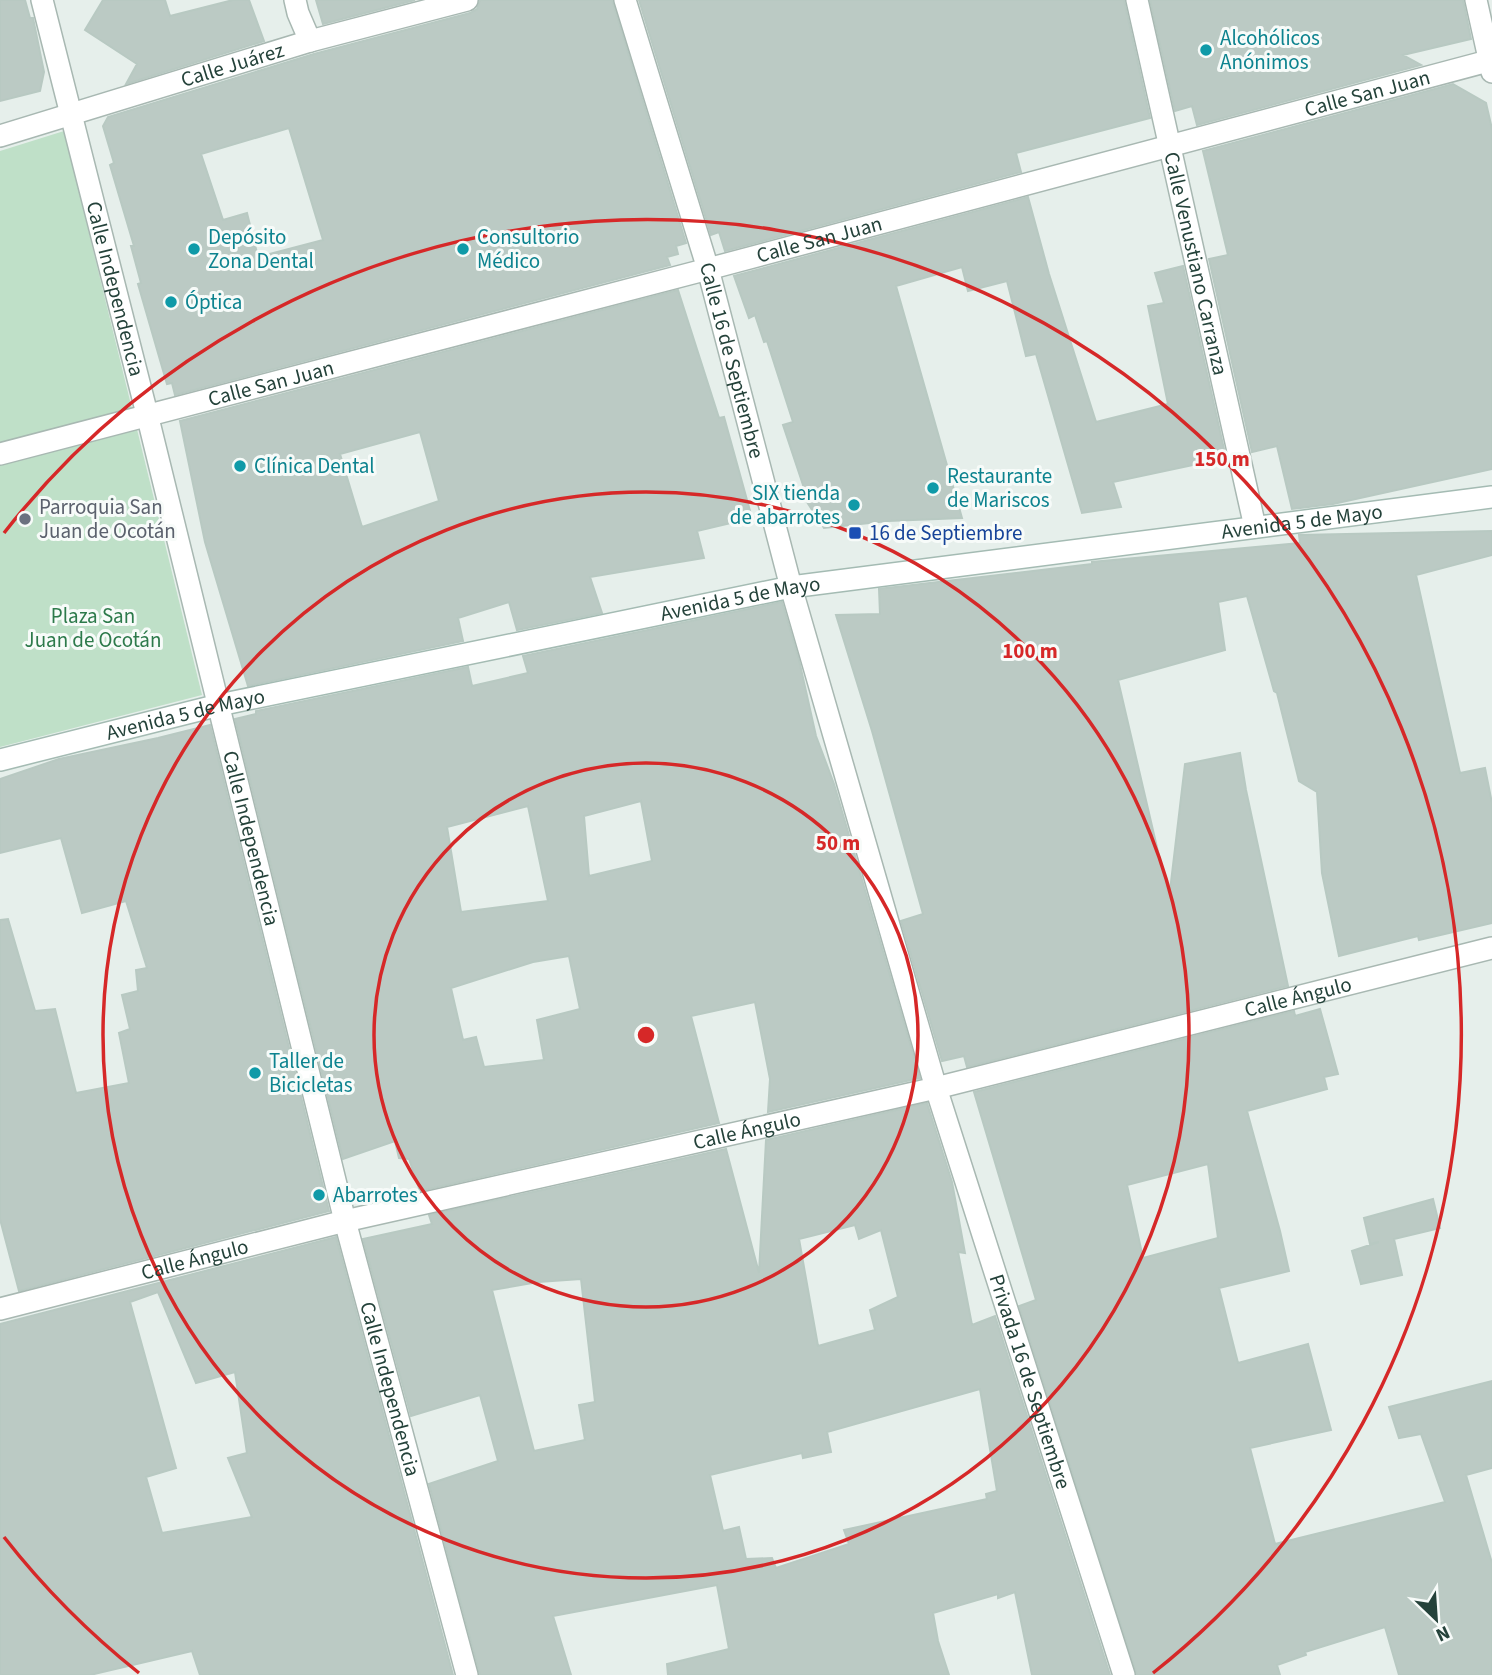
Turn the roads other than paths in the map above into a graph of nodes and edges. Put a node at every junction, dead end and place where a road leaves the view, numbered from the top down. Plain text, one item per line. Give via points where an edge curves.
1 (42, 0) edge
2 (295, 0) edge
3 (467, 0) edge
4 (625, 0) edge
5 (1137, 0) edge
6 (1476, 0) edge
7 (310, 41) junction
8 (1491, 64) edge
9 (71, 116) junction
10 (0, 136) edge
11 (1170, 145) junction
12 (708, 269) junction
13 (147, 414) junction
14 (0, 454) edge
15 (1492, 497) edge
16 (1255, 527) junction
17 (791, 587) junction
18 (219, 705) junction
19 (0, 760) edge
20 (1492, 948) edge
21 (936, 1088) junction
22 (345, 1221) junction
23 (0, 1309) edge
24 (467, 1675) edge
25 (1124, 1675) edge

1 - 9 street, Calle Independencia
2 - 7 street
3 - 7 street, Calle Juárez
4 - 12 street, Calle 16 de Septiembre
5 - 11 street, Calle Venustiano Carranza
6 - 8 street
7 - 9 street, Calle Juárez
8 - 11 street, Calle San Juan
9 - 10 street, Calle Juárez
9 - 13 street, Calle Independencia
11 - 12 street, Calle San Juan
11 - 16 street, Calle Venustiano Carranza
12 - 13 street, Calle San Juan
12 - 17 street, Calle 16 de Septiembre
13 - 14 street, Calle San Juan
13 - 18 street, Calle Independencia
15 - 16 street, Avenida 5 de Mayo
16 - 17 street, Avenida 5 de Mayo
17 - 18 street, Avenida 5 de Mayo
17 - 21 street, Calle 16 de Septiembre
18 - 19 street, Avenida 5 de Mayo
18 - 22 street, Calle Independencia
20 - 21 street, Calle Ángulo
21 - 22 street, Calle Ángulo
21 - 25 street, Privada 16 de Septiembre
22 - 23 street, Calle Ángulo
22 - 24 street, Calle Independencia

